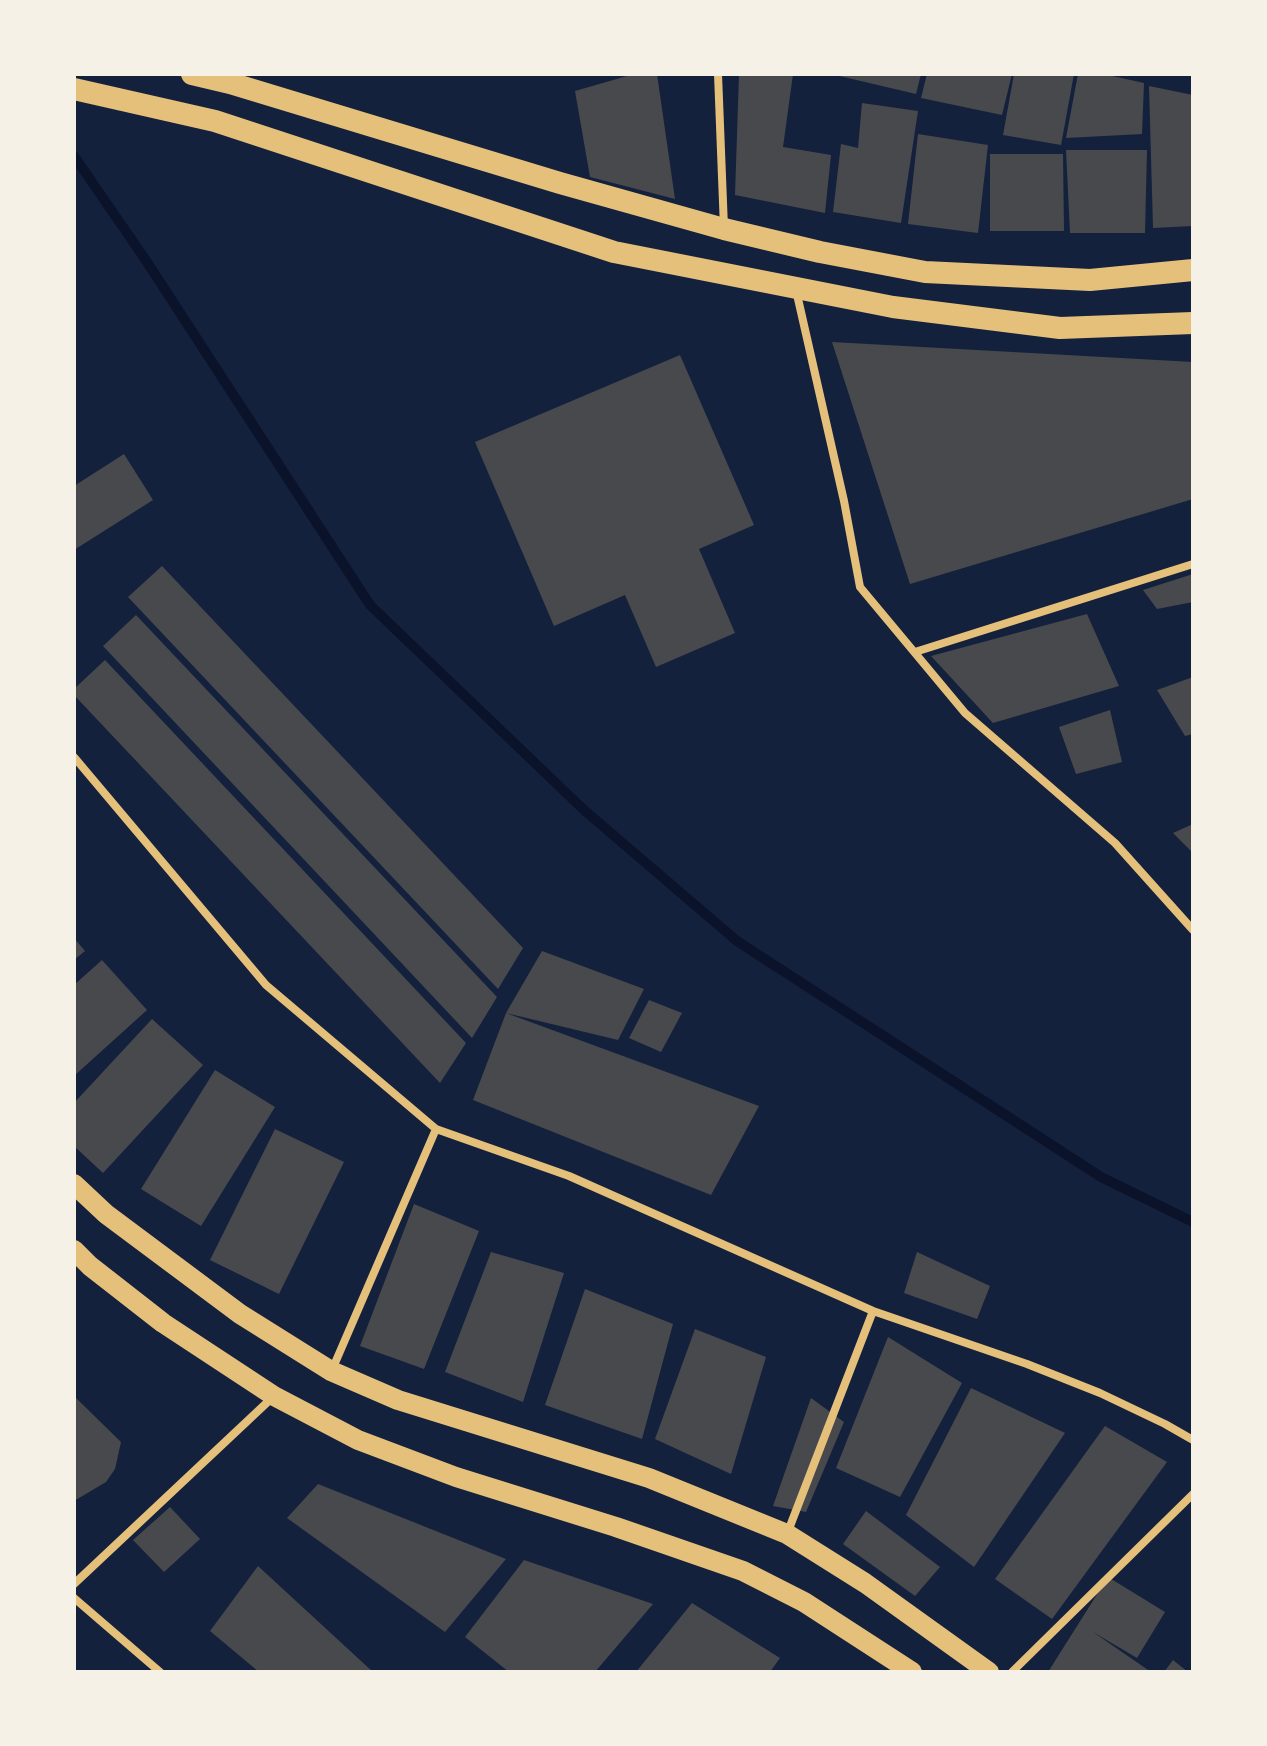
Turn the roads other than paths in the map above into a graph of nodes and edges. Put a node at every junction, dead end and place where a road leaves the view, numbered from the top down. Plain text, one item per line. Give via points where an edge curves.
1 (192, 74) edge
2 (718, 74) edge
3 (74, 89) edge
4 (724, 229) junction
5 (1193, 270) edge
6 (796, 290) junction
7 (1193, 323) edge
8 (1193, 564) edge
9 (915, 652) junction
10 (74, 757) edge
11 (1193, 930) edge
12 (436, 1129) junction
13 (74, 1184) edge
14 (74, 1250) edge
15 (873, 1311) junction
16 (331, 1371) junction
17 (274, 1396) junction
18 (1193, 1440) edge
19 (1193, 1494) edge
20 (787, 1534) junction
21 (74, 1584) edge
22 (74, 1598) edge
23 (160, 1672) edge
24 (912, 1672) edge
25 (989, 1672) edge
26 (1012, 1672) edge

1 - 4 highway
2 - 4 street
3 - 6 highway via 215,121 614,252
4 - 5 highway via 925,272 1090,280
6 - 7 highway via 1060,328
6 - 9 street via 860,587
8 - 9 street
9 - 11 street via 965,713 1115,843
10 - 12 street via 266,985
12 - 15 street via 569,1176
12 - 16 street
13 - 16 main road via 203,1288
14 - 17 main road via 163,1323
15 - 18 street via 1100,1393
15 - 20 street
16 - 20 main road via 398,1400 649,1478
17 - 21 street
17 - 24 main road via 358,1440 442,1472 743,1571 804,1602
19 - 26 street
20 - 25 main road
22 - 23 street

